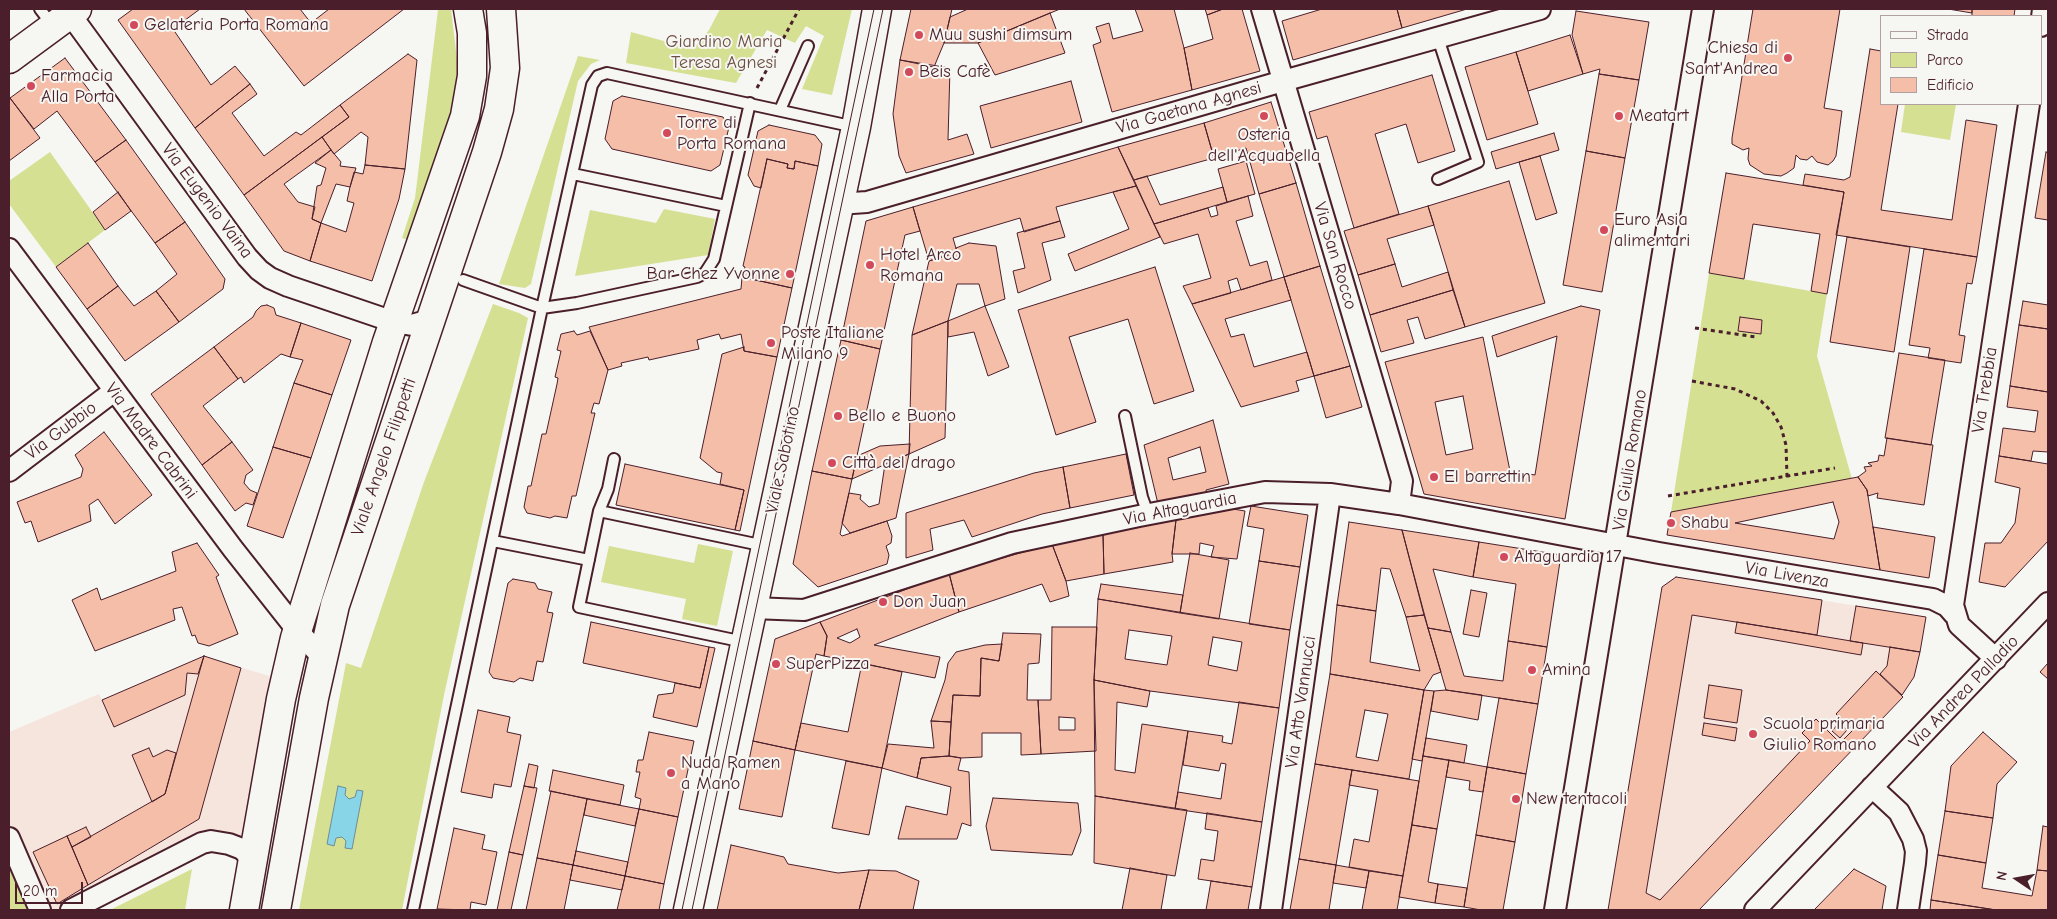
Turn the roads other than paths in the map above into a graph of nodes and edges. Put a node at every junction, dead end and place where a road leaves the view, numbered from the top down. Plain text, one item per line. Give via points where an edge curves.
1 (468, 9) edge
2 (500, 9) edge
3 (877, 9) edge
4 (1262, 9) edge
5 (1540, 9) edge
6 (1703, 9) edge
7 (60, 14) edge
8 (1438, 38) junction
9 (808, 46) dead end
10 (9, 59) edge
11 (1283, 81) junction
12 (750, 103) junction
13 (2029, 105) edge
14 (780, 110) junction
15 (856, 127) junction
16 (573, 174) junction
17 (1438, 179) dead end
18 (838, 204) junction
19 (726, 206) junction
20 (9, 249) edge
21 (463, 280) dead end
22 (542, 308) junction
23 (430, 320) junction
24 (394, 322) junction
25 (114, 391) junction
26 (1125, 416) dead end
27 (614, 459) dead end
28 (9, 471) edge
29 (1330, 494) junction
30 (1399, 504) junction
31 (599, 511) junction
32 (1148, 514) junction
33 (493, 541) junction
34 (1616, 545) junction
35 (764, 546) junction
36 (589, 560) junction
37 (2048, 603) edge
38 (752, 608) junction
39 (1954, 614) junction
40 (298, 630) junction
41 (744, 642) junction
42 (322, 657) junction
43 (1996, 659) junction
44 (1872, 787) junction
45 (9, 838) edge
46 (252, 860) junction
47 (40, 910) edge
48 (71, 910) edge
49 (244, 910) edge
50 (276, 910) edge
51 (414, 910) edge
52 (688, 910) edge
53 (1271, 910) edge
54 (1555, 910) edge
55 (1755, 910) edge
56 (1908, 910) edge

1 - 24 main road, Viale Angelo Filippetti via 472,59 466,111
2 - 23 main road, Viale Angelo Filippetti via 505,68 499,109
3 - 15 main road, Viale Sabotino
4 - 11 street, Via San Rocco
5 - 8 street, Via Gaetana Agnesi
6 - 34 street, Via Giulio Romano
7 - 10 main road
7 - 24 street, Via Eugenio Vaina via 259,270 288,286
8 - 11 street, Via Gaetana Agnesi
8 - 17 lane via 1478,162
9 - 14 lane
11 - 18 street, Via Gaetana Agnesi via 867,202
11 - 30 street, Via San Rocco via 1402,481
12 - 14 lane
12 - 16 lane via 607,73 598,76 592,84
12 - 19 lane
13 - 39 street, Via Trebbia via 1954,594
14 - 15 lane
15 - 18 main road, Viale Sabotino
16 - 19 lane
16 - 22 lane
18 - 35 main road, Viale Sabotino
19 - 22 lane via 714,259 705,273 577,304
20 - 25 street, Via Madre Cabrini
21 - 22 lane
22 - 33 lane
23 - 24 street, Via Eugenio Vaina via 412,325
23 - 42 main road, Viale Angelo Filippetti via 346,571
24 - 40 main road, Viale Angelo Filippetti
25 - 28 street, Via Gubbio
25 - 40 street, Via Madre Cabrini
26 - 32 lane
27 - 31 lane via 608,489
29 - 30 street, Via Altaguardia
29 - 32 street, Via Altaguardia via 1265,492
29 - 53 street, Via Atto Vannucci
30 - 34 street, Via Altaguardia
31 - 35 lane
31 - 36 lane
32 - 38 street, Via Altaguardia via 1012,543 804,610
33 - 36 lane
33 - 51 lane
34 - 39 street, Via Livenza via 1933,599
34 - 54 street, Via Giulio Romano
35 - 38 main road, Viale Sabotino
36 - 41 lane via 579,607
37 - 43 street, Via Andrea Palladio
38 - 41 main road, Viale Sabotino
39 - 43 street via 1966,634
40 - 42 street, Via Madre Cabrini
40 - 46 main road, Viale Angelo Filippetti via 282,690
41 - 52 main road, Viale Sabotino
42 - 50 main road, Viale Angelo Filippetti
43 - 44 street, Via Andrea Palladio
44 - 55 street, Via Andrea Palladio
44 - 56 street via 1899,812 1913,839 1916,851
45 - 47 street
46 - 48 street via 242,849 229,844 202,843
46 - 49 main road, Viale Angelo Filippetti

